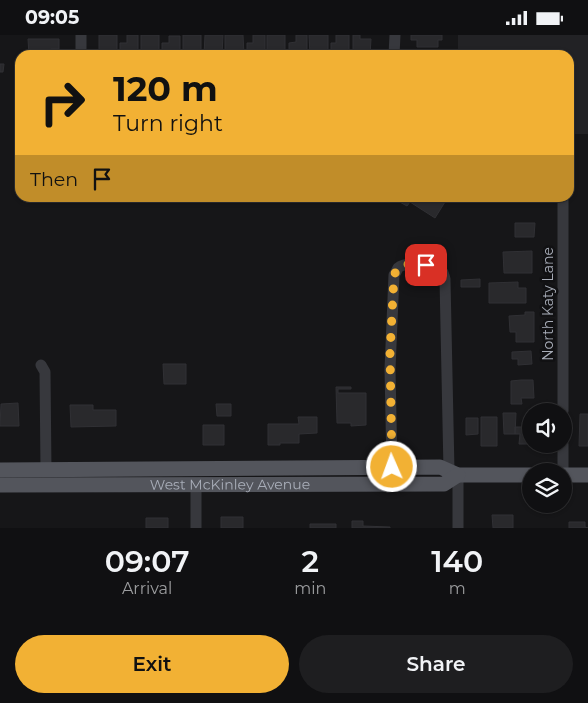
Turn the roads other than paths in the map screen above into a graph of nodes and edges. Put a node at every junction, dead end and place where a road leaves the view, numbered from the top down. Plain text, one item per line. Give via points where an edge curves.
1 (81, 35) edge
2 (395, 35) edge
3 (81, 50) edge
4 (394, 50) edge
5 (563, 202) edge
6 (41, 365) dead end
7 (563, 403) edge
8 (392, 467) junction
9 (0, 470) edge
10 (46, 470) junction
11 (454, 473) junction
12 (522, 475) edge
13 (572, 475) edge
14 (588, 475) edge
15 (0, 485) edge
16 (196, 485) junction
17 (196, 528) edge
18 (458, 528) edge

1 - 3 street
2 - 4 street
5 - 7 street, North Katy Lane
6 - 10 street via 44,372
8 - 10 main road, West McKinley Avenue
8 - 11 main road, West McKinley Avenue via 440,467
8 - 11 street via 390,361 394,275 402,265 426,265 442,270 445,279
9 - 10 main road, West McKinley Avenue
11 - 12 main road, West McKinley Avenue
11 - 16 main road, West McKinley Avenue via 444,483
11 - 18 street
13 - 14 main road
15 - 16 main road, West McKinley Avenue
16 - 17 street

